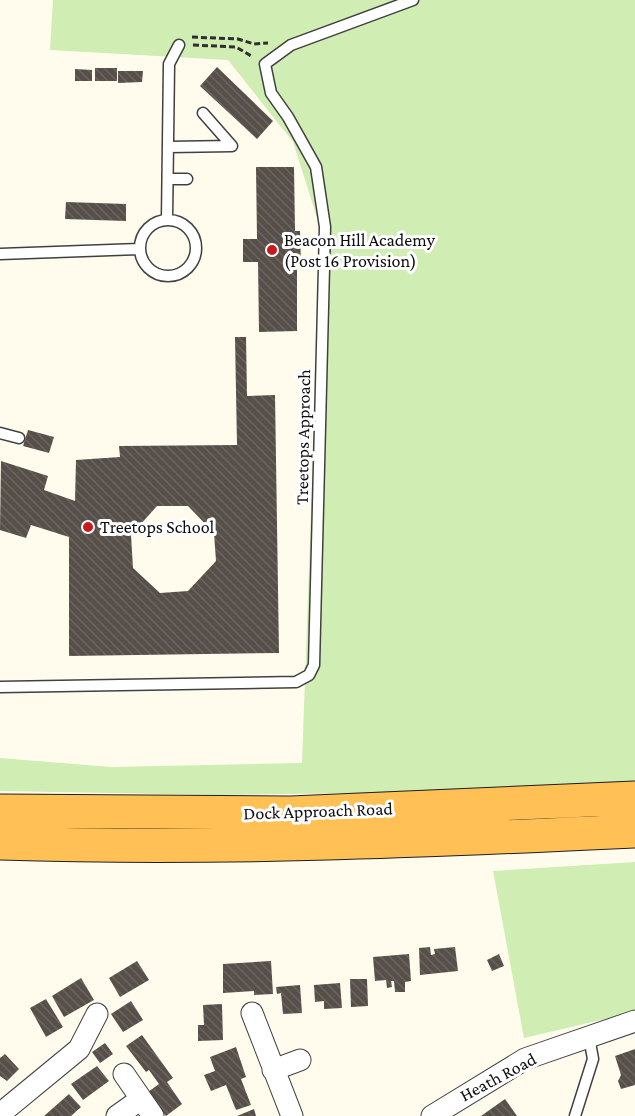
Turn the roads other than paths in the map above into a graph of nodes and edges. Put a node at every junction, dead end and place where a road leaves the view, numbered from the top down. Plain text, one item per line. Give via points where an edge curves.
1 (413, 0) edge
2 (183, 41) road end
3 (203, 113) dead end
4 (169, 147) junction
5 (168, 179) junction
6 (187, 179) dead end
7 (167, 219) junction
8 (139, 249) junction
9 (0, 254) edge
10 (0, 433) edge
11 (19, 438) dead end
12 (0, 687) edge
13 (635, 798) edge
14 (0, 811) edge
15 (635, 831) edge
16 (0, 843) edge
17 (252, 1013) dead end
18 (97, 1014) dead end
19 (635, 1021) edge
20 (589, 1037) junction
21 (300, 1060) dead end
22 (273, 1070) junction
23 (124, 1074) dead end
24 (147, 1107) edge
25 (0, 1114) edge
26 (117, 1116) edge
27 (292, 1116) edge
28 (432, 1116) edge
29 (575, 1116) edge

1 - 12 lane, Treetops Approach via 291,45 265,64 271,93 316,167 325,227 314,665 309,675 296,682
2 - 4 lane via 170,64
3 - 4 lane via 232,146
4 - 5 lane
5 - 6 lane
5 - 7 lane
7 - 8 lane via 144,232
7 - 8 lane via 185,225 195,240 191,269 165,278 147,267
8 - 9 lane
10 - 11 lane
13 - 14 highway, Dock Approach Road via 291,813
15 - 16 highway, Dock Approach Road via 294,844
17 - 22 street
18 - 25 street via 79,1049
19 - 20 street, Heath Road
20 - 28 street, Heath Road via 525,1059
20 - 29 lane via 593,1059
21 - 22 street
22 - 27 street
23 - 24 street
24 - 26 street

